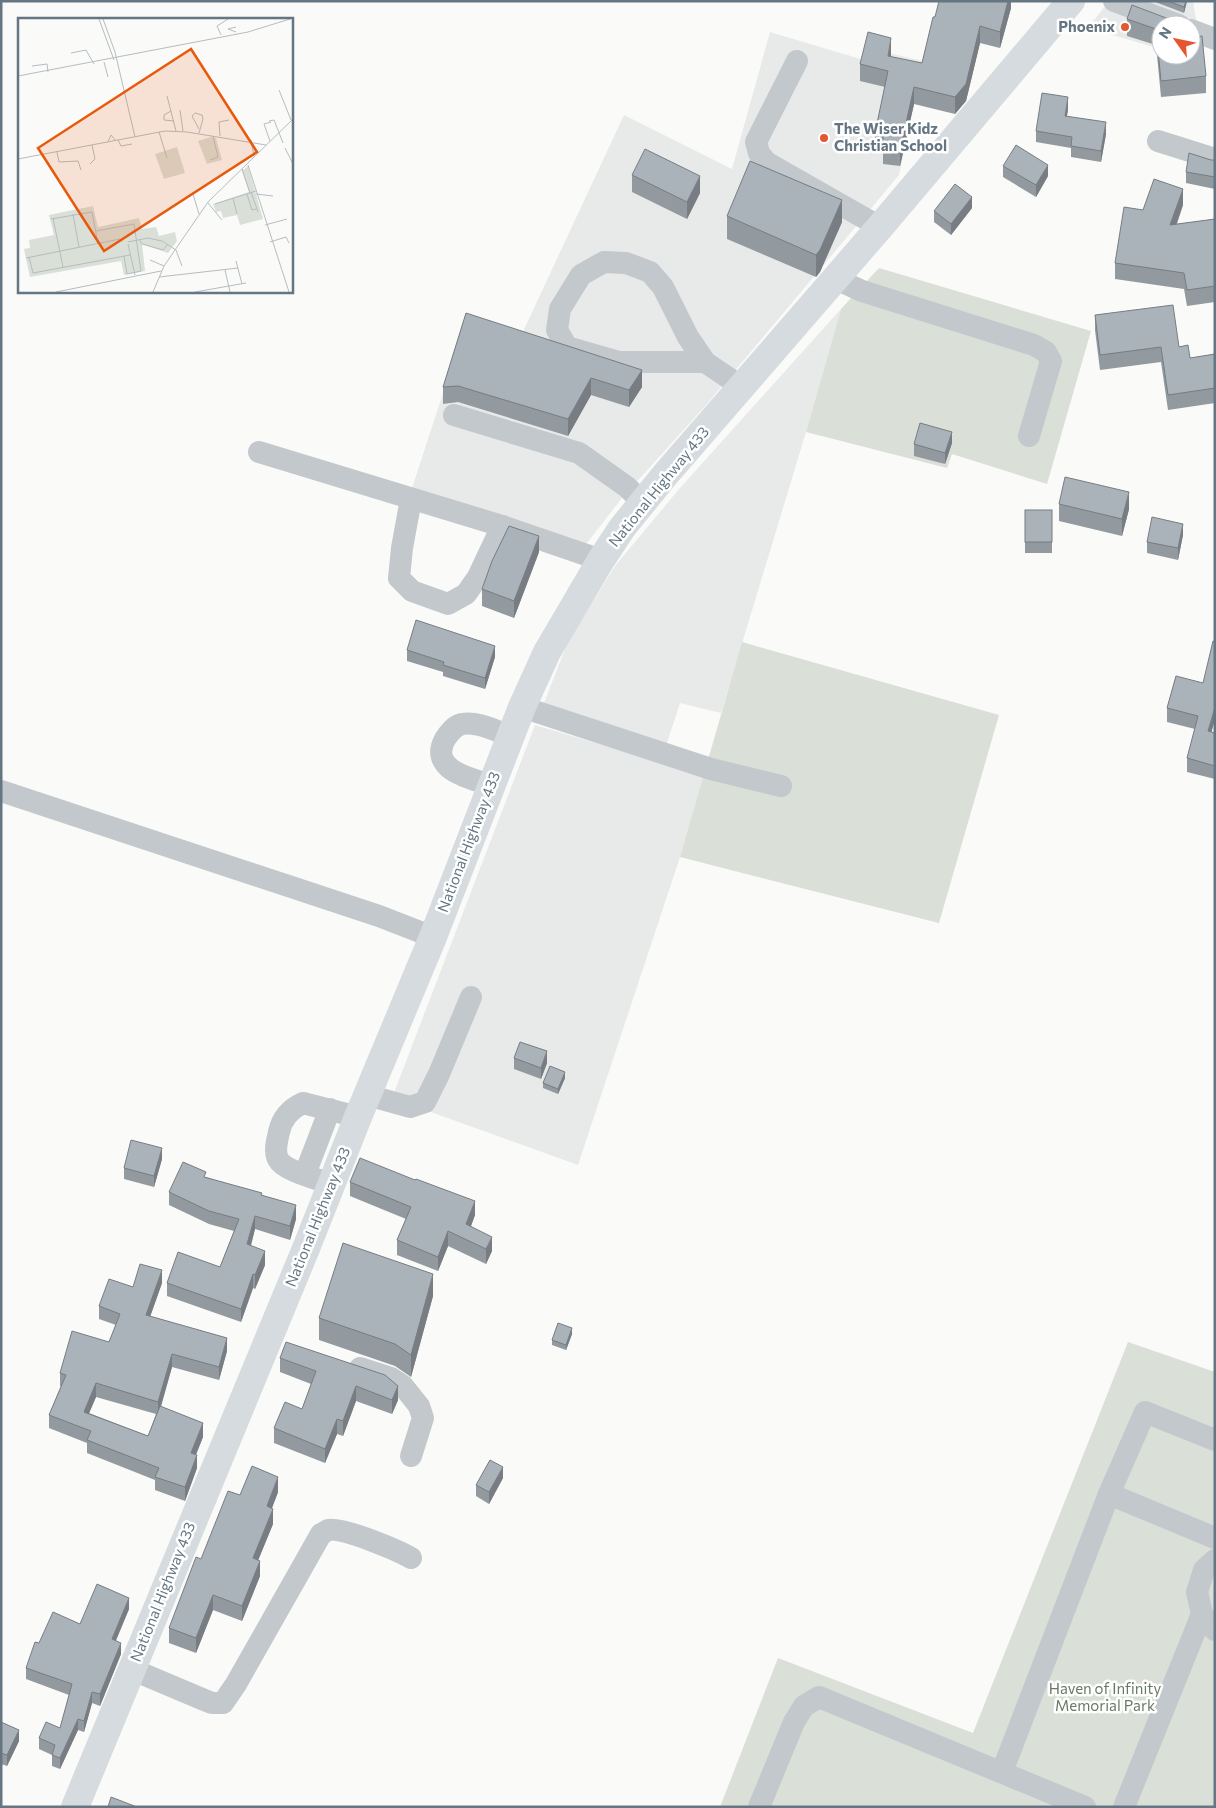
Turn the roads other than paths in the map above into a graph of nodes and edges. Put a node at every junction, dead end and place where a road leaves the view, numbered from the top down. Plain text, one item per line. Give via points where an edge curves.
1 (1071, 1) edge
2 (1114, 1) edge
3 (1164, 15) edge
4 (1201, 34) edge
5 (1215, 39) edge
6 (797, 61) dead end
7 (1158, 141) dead end
8 (1215, 159) edge
9 (880, 227) junction
10 (836, 279) junction
11 (705, 362) junction
12 (742, 387) junction
13 (454, 415) dead end
14 (1029, 436) dead end
15 (259, 452) dead end
16 (411, 499) junction
17 (643, 503) junction
18 (502, 526) junction
19 (601, 560) junction
20 (522, 707) junction
21 (510, 736) junction
22 (491, 785) junction
23 (781, 786) dead end
24 (1, 791) edge
25 (433, 937) junction
26 (471, 997) dead end
27 (363, 1106) junction
28 (330, 1109) junction
29 (305, 1174) junction
30 (331, 1184) junction
31 (344, 1362) edge
32 (1215, 1440) edge
33 (411, 1456) dead end
34 (1109, 1494) junction
35 (1215, 1538) edge
36 (411, 1558) dead end
37 (1215, 1560) edge
38 (1208, 1622) edge
39 (131, 1669) junction
40 (1002, 1772) junction
41 (75, 1807) edge
42 (759, 1807) edge
43 (1085, 1807) edge
44 (1124, 1807) edge

1 - 9 main road, National Highway 433
2 - 3 lane via 1157,10
4 - 5 lane
6 - 9 lane via 756,142 759,153 766,162
7 - 8 lane
9 - 10 main road, National Highway 433
10 - 12 main road, National Highway 433
10 - 14 lane via 862,291 1034,345 1046,352 1051,361
11 - 11 lane via 688,337 663,287 650,272 626,263 604,262 581,275 560,309 557,330 567,347 619,362
11 - 12 lane
12 - 17 main road, National Highway 433
13 - 17 lane via 579,453 627,487
15 - 16 lane
16 - 18 lane
16 - 18 lane via 399,578 412,591 448,604 466,594 478,577
17 - 19 main road, National Highway 433
18 - 19 lane
19 - 20 main road, National Highway 433 via 547,652
20 - 21 main road, National Highway 433
20 - 23 lane via 711,769
21 - 22 main road, National Highway 433
21 - 22 lane via 476,725 461,724 451,730 444,743 442,757 448,767
22 - 25 main road, National Highway 433
24 - 25 lane via 379,916
25 - 27 main road, National Highway 433
26 - 27 lane via 425,1102 410,1107
27 - 28 lane
27 - 30 main road, National Highway 433
28 - 29 lane
28 - 29 lane via 303,1103 291,1109 280,1126 276,1149 278,1160 288,1169
29 - 30 lane
30 - 39 main road, National Highway 433 via 278,1340
31 - 33 lane via 390,1378 403,1386 419,1406 423,1418
32 - 34 lane via 1145,1412
34 - 35 lane
34 - 40 lane
36 - 39 lane via 342,1531 329,1530 321,1534 223,1703 212,1703
37 - 38 lane via 1204,1570 1197,1592
38 - 44 lane
39 - 41 main road, National Highway 433
40 - 42 lane via 819,1697 804,1706 794,1722
40 - 43 lane

